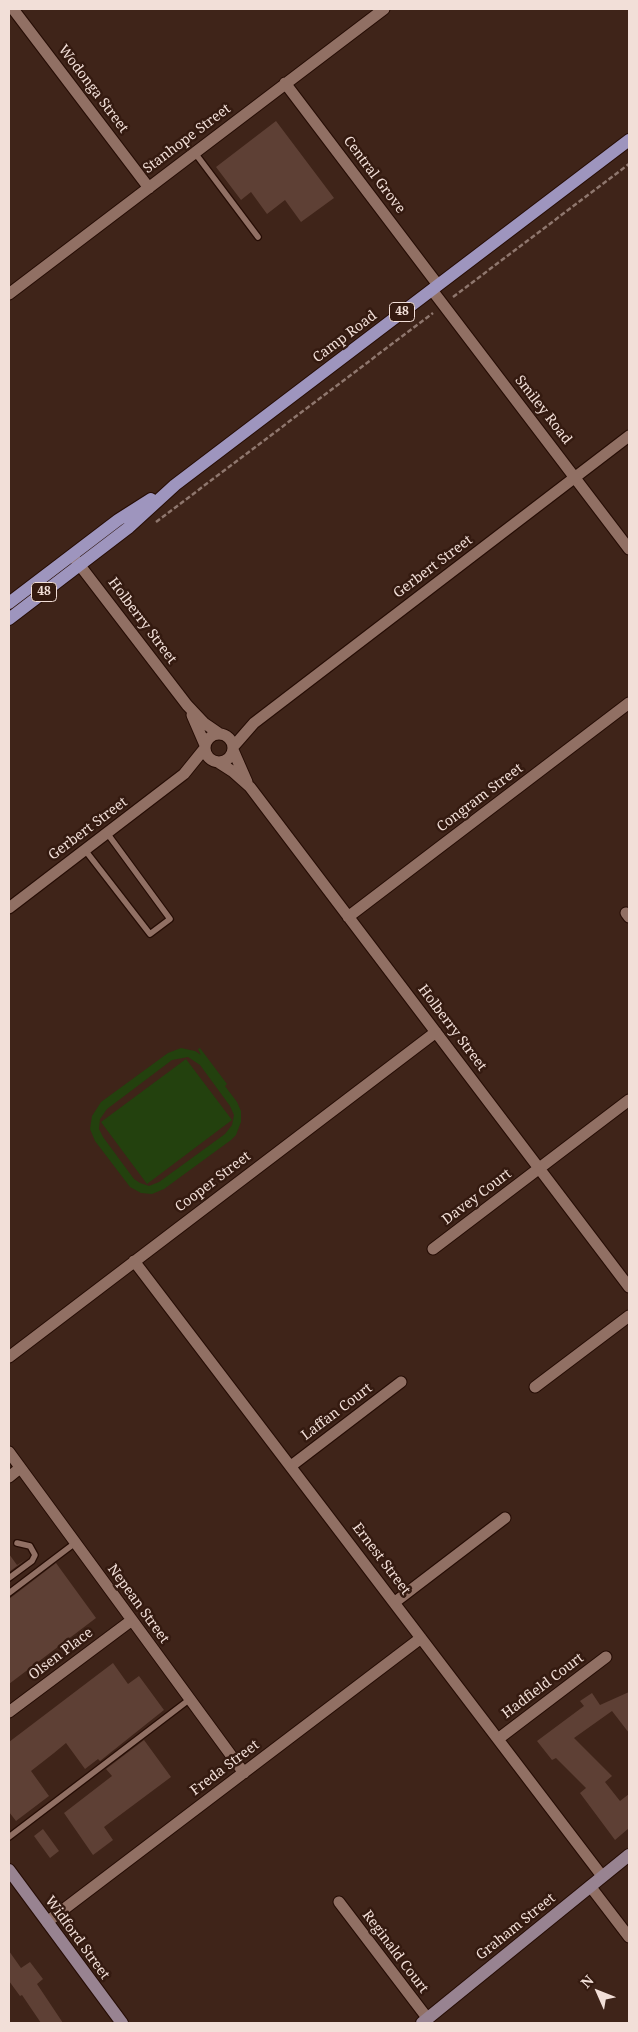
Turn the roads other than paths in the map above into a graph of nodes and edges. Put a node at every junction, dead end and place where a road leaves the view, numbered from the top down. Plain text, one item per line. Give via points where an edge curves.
1 (13, 9) edge
2 (384, 9) edge
3 (286, 83) junction
4 (629, 140) edge
5 (195, 153) junction
6 (149, 188) junction
7 (258, 237) dead end
8 (435, 287) junction
9 (9, 294) edge
10 (629, 436) edge
11 (576, 477) junction
12 (175, 485) junction
13 (629, 549) edge
14 (72, 555) junction
15 (80, 565) junction
16 (9, 603) edge
17 (9, 619) edge
18 (629, 703) edge
19 (187, 705) junction
20 (254, 723) junction
21 (222, 734) junction
22 (205, 747) junction
23 (233, 748) junction
24 (215, 761) junction
25 (184, 774) junction
26 (250, 787) junction
27 (107, 834) junction
28 (85, 850) junction
29 (9, 908) edge
30 (348, 917) junction
31 (436, 1032) junction
32 (629, 1100) edge
33 (540, 1169) junction
34 (433, 1249) dead end
35 (134, 1261) junction
36 (629, 1287) edge
37 (629, 1316) edge
38 (9, 1356) edge
39 (401, 1382) dead end
40 (536, 1386) dead end
41 (9, 1452) edge
42 (291, 1466) junction
43 (20, 1468) junction
44 (9, 1477) edge
45 (505, 1518) dead end
46 (17, 1543) dead end
47 (75, 1543) junction
48 (9, 1578) edge
49 (9, 1593) edge
50 (395, 1602) junction
51 (132, 1620) junction
52 (421, 1638) junction
53 (606, 1657) dead end
54 (190, 1699) junction
55 (9, 1712) edge
56 (498, 1739) junction
57 (244, 1772) junction
58 (9, 1837) edge
59 (629, 1855) edge
60 (9, 1870) edge
61 (602, 1876) junction
62 (590, 1886) junction
63 (339, 1902) dead end
64 (47, 1922) junction
65 (629, 1937) edge
66 (425, 2021) edge
67 (122, 2023) edge

1 - 6 street, Wodonga Street
2 - 3 street, Stanhope Street
3 - 5 street, Stanhope Street
3 - 8 street, Central Grove
4 - 8 main road, Camp Road / 48
5 - 6 street, Stanhope Street
5 - 7 lane
6 - 9 street, Stanhope Street
8 - 11 street, Smiley Road via 443,305
8 - 12 main road, Camp Road / 48
10 - 11 street, Gerbert Street
11 - 13 street, Smiley Road
11 - 20 street, Gerbert Street
12 - 14 main road, Camp Road / 48 via 118,520
12 - 15 main road, Camp Road / 48 via 128,528
14 - 15 street, Holberry Street
14 - 16 main road, Camp Road / 48
15 - 17 main road, Camp Road / 48
15 - 19 street, Holberry Street
18 - 30 street, Congram Street
19 - 21 street, Holberry Street
19 - 22 street, Holberry Street
20 - 21 street, Gerbert Street
20 - 23 street, Gerbert Street
21 - 22 street via 212,736
21 - 23 street via 230,739
22 - 24 street
22 - 25 street, Gerbert Street
23 - 24 street via 226,760
23 - 26 street, Holberry Street
24 - 25 street, Gerbert Street
24 - 26 street, Holberry Street
25 - 27 street, Gerbert Street
26 - 30 street, Holberry Street
27 - 28 street, Gerbert Street
27 - 28 lane via 170,918 150,934
28 - 29 street, Gerbert Street
30 - 31 street, Holberry Street
31 - 33 street, Holberry Street
31 - 35 street, Cooper Street
32 - 33 street, Davey Court
33 - 34 street, Davey Court
33 - 36 street, Holberry Street
35 - 38 street, Cooper Street
35 - 42 street, Ernest Street
37 - 40 street
39 - 42 street, Laffan Court
41 - 43 street, Nepean Street
42 - 50 street, Ernest Street
43 - 44 street
43 - 47 street, Nepean Street
45 - 50 street
46 - 48 lane via 30,1546 35,1552 34,1557
47 - 49 lane
47 - 51 street, Nepean Street
50 - 52 street, Ernest Street
51 - 54 street, Nepean Street
51 - 55 street, Olsen Place
52 - 56 street, Ernest Street
52 - 57 street, Freda Street
53 - 56 street, Hadfield Court
54 - 57 street, Nepean Street
54 - 58 lane
56 - 61 street, Ernest Street
57 - 64 street, Freda Street
59 - 61 street, Graham Street
60 - 64 street, Widford Street
61 - 62 street, Graham Street
62 - 65 street
62 - 66 street, Graham Street
63 - 66 street, Reginald Court
64 - 67 street, Widford Street

